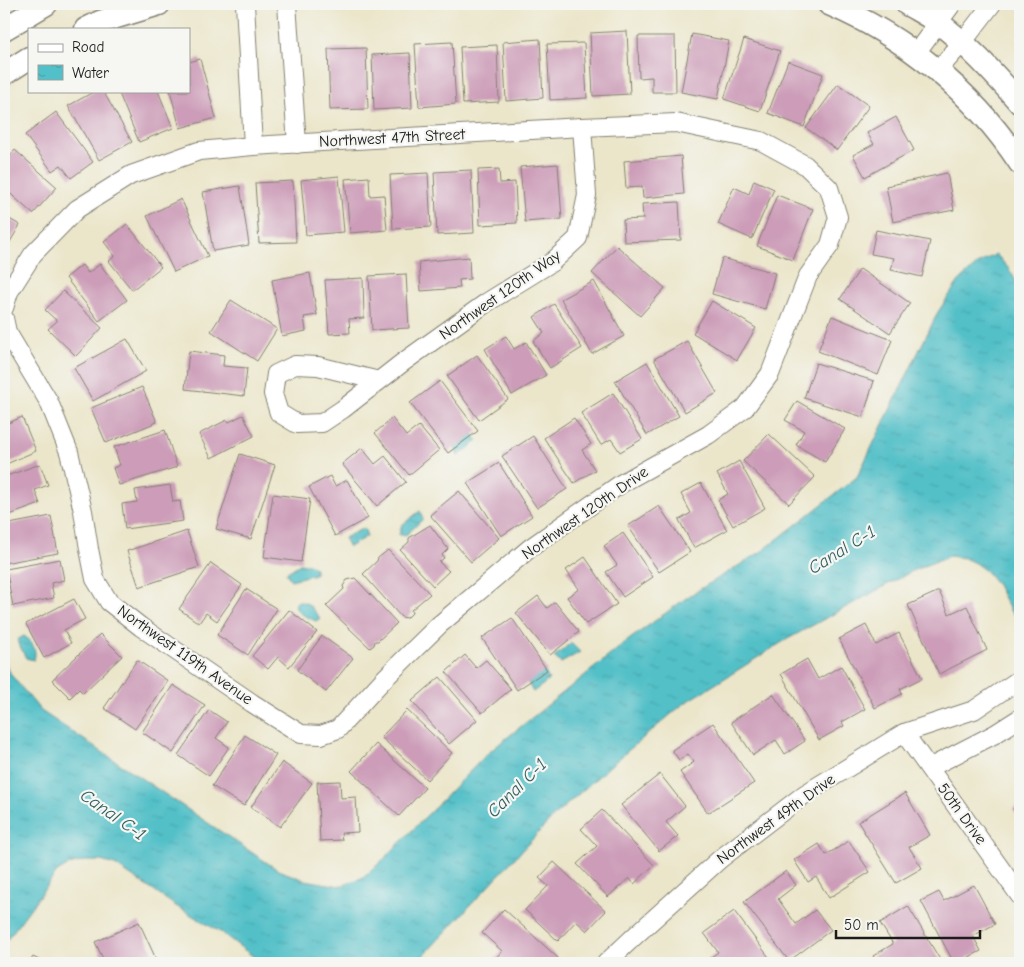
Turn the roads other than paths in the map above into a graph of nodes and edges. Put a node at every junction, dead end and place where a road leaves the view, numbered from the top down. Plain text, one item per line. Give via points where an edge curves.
1 (46, 4) edge
2 (159, 4) edge
3 (245, 4) edge
4 (287, 4) edge
5 (828, 4) edge
6 (907, 4) edge
7 (952, 4) edge
8 (992, 4) edge
9 (938, 23) junction
10 (88, 28) edge
11 (4, 29) edge
12 (962, 43) junction
13 (916, 53) junction
14 (28, 59) edge
15 (937, 71) junction
16 (4, 74) edge
17 (1020, 104) edge
18 (582, 127) junction
19 (297, 144) junction
20 (253, 146) junction
21 (1020, 163) edge
22 (829, 188) joint
23 (4, 308) edge
24 (4, 318) edge
25 (379, 381) junction
26 (1020, 680) edge
27 (1020, 718) edge
28 (904, 733) junction
29 (321, 735) joint
30 (928, 768) junction
31 (1020, 896) edge
32 (606, 963) edge

1 - 11 street
2 - 10 street
3 - 20 street
4 - 19 street
5 - 13 street via 872,25
6 - 9 street
7 - 9 street
8 - 12 street
9 - 12 street
9 - 13 street
12 - 15 street
12 - 17 street
13 - 15 street
14 - 16 street
15 - 21 street via 975,105
18 - 19 street, Northwest 47th Street
18 - 22 street, Northwest 47th Street via 676,123 761,141 805,165
18 - 25 street, Northwest 120th Way via 587,195 578,238 552,262 486,303
19 - 20 street, Northwest 47th Street
20 - 23 street, Northwest 47th Street via 199,151 131,176 77,209 33,254 9,292
22 - 29 street, Northwest 120th Drive via 838,217 830,245 808,276 770,374 745,408 708,435 622,483 530,548 439,625 338,729
24 - 29 street, Northwest 119th Avenue via 6,332 49,402 69,452 96,579 110,602 141,627 301,734
25 - 25 street, Northwest 120th Way via 322,423 297,424 279,414 273,394 276,374 295,366 318,366
26 - 28 street, Northwest 49th Drive via 974,710
27 - 30 street
28 - 30 street, 50th Drive
28 - 32 street, Northwest 49th Drive via 805,794 720,859
30 - 31 street, 50th Drive

